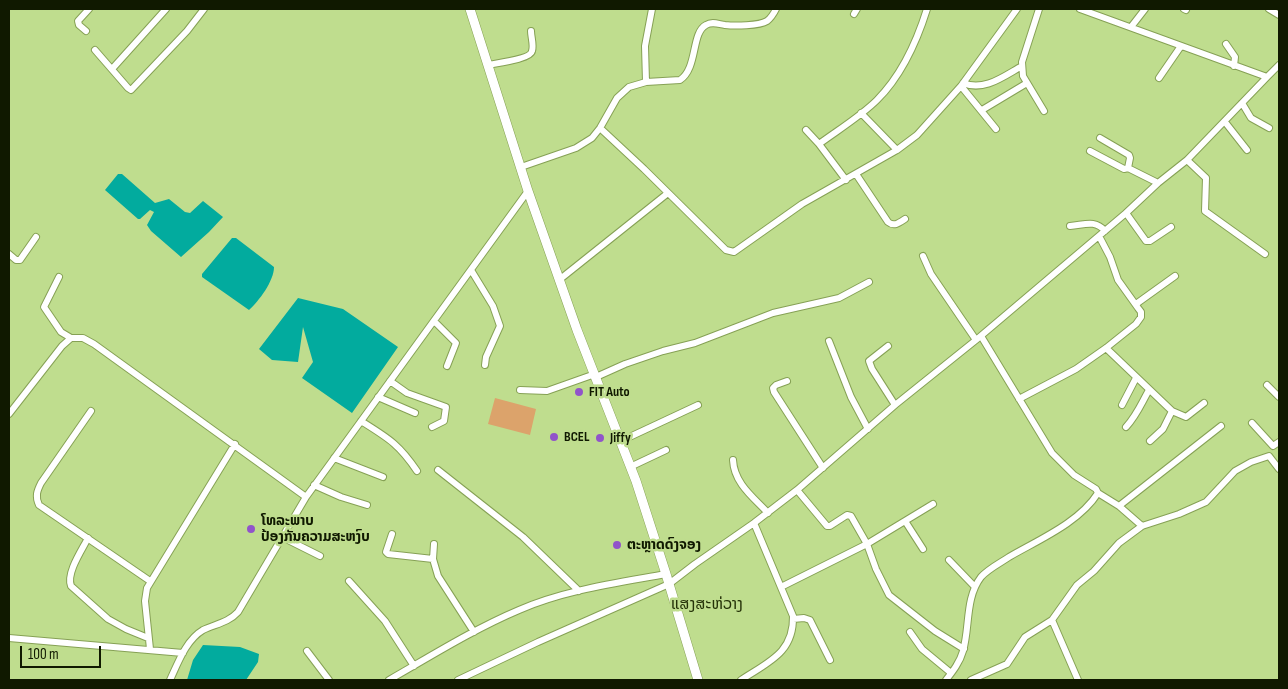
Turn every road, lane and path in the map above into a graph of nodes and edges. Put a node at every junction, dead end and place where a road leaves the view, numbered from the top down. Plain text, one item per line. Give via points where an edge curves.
1 (89, 9) edge
2 (166, 9) edge
3 (204, 9) edge
4 (470, 9) edge
5 (652, 9) edge
6 (776, 9) edge
7 (927, 9) edge
8 (1017, 9) edge
9 (1039, 9) edge
10 (1080, 9) edge
11 (1145, 9) edge
12 (1268, 9) edge
13 (1279, 15) edge
14 (1131, 27) junction
15 (86, 31) dead end
16 (531, 31) dead end
17 (1226, 44) dead end
18 (1181, 46) junction
19 (95, 50) dead end
20 (488, 65) junction
21 (1279, 65) edge
22 (1022, 66) junction
23 (1234, 66) junction
24 (112, 69) junction
25 (1267, 77) junction
26 (1159, 78) dead end
27 (646, 82) junction
28 (1027, 83) junction
29 (962, 84) junction
30 (1242, 103) junction
31 (982, 110) junction
32 (1044, 111) dead end
33 (861, 113) junction
34 (1225, 122) junction
35 (600, 128) junction
36 (1269, 128) dead end
37 (996, 129) dead end
38 (806, 130) dead end
39 (1100, 138) dead end
40 (819, 144) junction
41 (897, 150) junction
42 (1246, 150) dead end
43 (1090, 151) dead end
44 (1187, 160) junction
45 (521, 166) junction
46 (1128, 168) junction
47 (856, 174) junction
48 (846, 180) junction
49 (1158, 183) junction
50 (528, 191) junction
51 (668, 193) junction
52 (1126, 213) junction
53 (905, 219) dead end
54 (1070, 226) dead end
55 (1171, 226) dead end
56 (1105, 231) junction
57 (1099, 236) junction
58 (36, 237) dead end
59 (9, 254) edge
60 (1265, 254) dead end
61 (923, 256) dead end
62 (471, 270) junction
63 (1175, 276) dead end
64 (59, 277) dead end
65 (559, 280) junction
66 (869, 282) dead end
67 (1136, 304) junction
68 (434, 321) junction
69 (71, 338) junction
70 (979, 338) junction
71 (829, 340) dead end
72 (888, 346) dead end
73 (1106, 348) junction
74 (485, 365) dead end
75 (447, 366) dead end
76 (595, 376) junction
77 (1136, 378) junction
78 (390, 381) junction
79 (787, 381) dead end
80 (1267, 385) dead end
81 (520, 390) dead end
82 (1149, 390) junction
83 (378, 397) junction
84 (1279, 397) edge
85 (1019, 399) junction
86 (1204, 403) dead end
87 (698, 405) dead end
88 (895, 405) junction
89 (1122, 405) dead end
90 (91, 410) dead end
91 (1172, 411) junction
92 (9, 413) edge
93 (414, 413) dead end
94 (361, 421) junction
95 (1252, 423) dead end
96 (1126, 426) dead end
97 (1221, 426) dead end
98 (432, 427) dead end
99 (868, 429) junction
100 (621, 441) junction
101 (1150, 441) dead end
102 (1279, 442) edge
103 (235, 444) junction
104 (666, 450) dead end
105 (334, 458) junction
106 (733, 460) dead end
107 (630, 467) junction
108 (822, 468) junction
109 (1279, 469) edge
110 (438, 470) dead end
111 (417, 471) dead end
112 (383, 477) dead end
113 (314, 485) junction
114 (797, 490) junction
115 (1098, 493) junction
116 (306, 497) junction
117 (367, 504) dead end
118 (933, 504) dead end
119 (1119, 506) junction
120 (768, 513) junction
121 (905, 521) junction
122 (754, 523) junction
123 (1142, 526) junction
124 (392, 534) dead end
125 (282, 537) junction
126 (88, 538) junction
127 (434, 544) dead end
128 (866, 544) junction
129 (922, 549) dead end
130 (320, 556) dead end
131 (433, 559) junction
132 (949, 560) dead end
133 (666, 574) junction
134 (150, 581) junction
135 (349, 582) dead end
136 (669, 584) junction
137 (781, 587) junction
138 (975, 587) junction
139 (579, 591) junction
140 (794, 619) junction
141 (1052, 620) junction
142 (474, 632) junction
143 (910, 632) dead end
144 (9, 638) edge
145 (148, 638) junction
146 (150, 649) junction
147 (964, 649) junction
148 (307, 651) dead end
149 (183, 653) junction
150 (830, 660) dead end
151 (414, 666) junction
152 (951, 673) junction
153 (170, 680) edge
154 (329, 680) edge
155 (389, 680) edge
156 (458, 680) edge
157 (698, 680) edge
158 (741, 680) edge
159 (946, 680) edge
160 (971, 680) edge
161 (1078, 680) edge

1 - 15 street via 78,21
2 - 24 street
3 - 24 street via 132,89
4 - 20 street
5 - 27 street via 645,46
6 - 27 street via 771,18 761,23 735,25 713,22 705,25 687,74 680,80
7 - 33 street via 903,65 877,100
8 - 29 street
9 - 22 street
10 - 14 street
11 - 14 street
12 - 13 street
14 - 18 street
16 - 20 street via 531,54
17 - 23 street via 1235,57
18 - 23 street
18 - 26 street
19 - 24 street
20 - 45 street
21 - 25 street
22 - 28 street
22 - 29 street via 982,86
23 - 25 street
25 - 30 street
27 - 35 street via 621,93
28 - 31 street
28 - 32 street
29 - 31 street
29 - 41 street via 917,135
30 - 34 street
30 - 36 street via 1252,118
31 - 37 street
33 - 40 street
33 - 41 street
34 - 42 street
34 - 44 street
35 - 45 street via 592,138 576,148
35 - 51 street
38 - 40 street
39 - 46 street via 1129,155
40 - 48 street
41 - 47 street
43 - 46 street via 1124,169
44 - 49 street
44 - 60 street via 1206,178 1205,211
45 - 50 street
46 - 49 street
47 - 48 street
47 - 53 street via 891,225
48 - 51 street via 802,204 734,252 726,250
49 - 52 street
50 - 62 street
50 - 65 street
51 - 65 street
52 - 55 street via 1146,241
52 - 56 street
54 - 56 street via 1096,223
56 - 57 street
57 - 67 street via 1118,280
57 - 70 street
58 - 59 street via 20,260
61 - 70 street via 931,274
62 - 68 street
62 - 74 street via 493,306 500,326
63 - 67 street
64 - 69 street via 44,307 60,332
65 - 76 street
66 - 76 street via 838,298 773,314
67 - 73 street via 1141,317
68 - 75 street via 456,344
68 - 78 street
69 - 92 street
69 - 103 street via 82,338 94,344
70 - 85 street
70 - 88 street
71 - 99 street via 851,397
72 - 88 street via 869,361
73 - 77 street
73 - 85 street via 1076,369
76 - 81 street via 547,391
76 - 100 street
77 - 82 street
77 - 89 street
78 - 83 street
78 - 98 street via 412,396 446,406 444,422
79 - 108 street via 776,385 774,392
80 - 84 street
82 - 91 street
82 - 96 street via 1136,416
83 - 93 street
83 - 94 street
85 - 115 street via 1052,453
86 - 91 street via 1186,417
87 - 100 street
88 - 99 street
90 - 126 street via 41,483 36,499 39,505
91 - 101 street via 1163,430
94 - 105 street
94 - 111 street via 400,447
95 - 102 street via 1273,446
97 - 119 street
99 - 108 street
100 - 107 street
103 - 116 street
103 - 134 street
104 - 107 street
105 - 112 street
105 - 113 street
106 - 120 street via 739,482
107 - 133 street
108 - 114 street
109 - 123 street via 1270,456 1251,462 1235,471 1206,502
110 - 139 street via 523,537
113 - 116 street
113 - 117 street
114 - 120 street
114 - 128 street via 827,526 846,515 851,516
115 - 119 street
115 - 138 street via 1088,506 1052,534 998,564 982,576
116 - 125 street
118 - 121 street
119 - 123 street
120 - 122 street
121 - 128 street
121 - 129 street
122 - 136 street
122 - 137 street
123 - 141 street via 1119,542 1077,585
124 - 131 street via 386,549 388,554
125 - 130 street
125 - 149 street via 238,612 202,631
126 - 134 street
126 - 145 street via 70,574 71,586 108,619
127 - 131 street
128 - 137 street
128 - 147 street via 889,595
131 - 142 street via 438,576
132 - 138 street
133 - 136 street
133 - 139 street
134 - 145 street via 145,601
135 - 151 street via 385,621
136 - 156 street
136 - 157 street
137 - 140 street
138 - 147 street
139 - 142 street via 520,610
140 - 150 street via 810,620
140 - 158 street via 788,645
141 - 160 street via 1025,637 1008,664
141 - 161 street
142 - 151 street
143 - 152 street via 922,649
144 - 146 street
145 - 146 street
146 - 149 street
147 - 152 street
148 - 154 street
149 - 153 street
151 - 155 street
152 - 159 street

